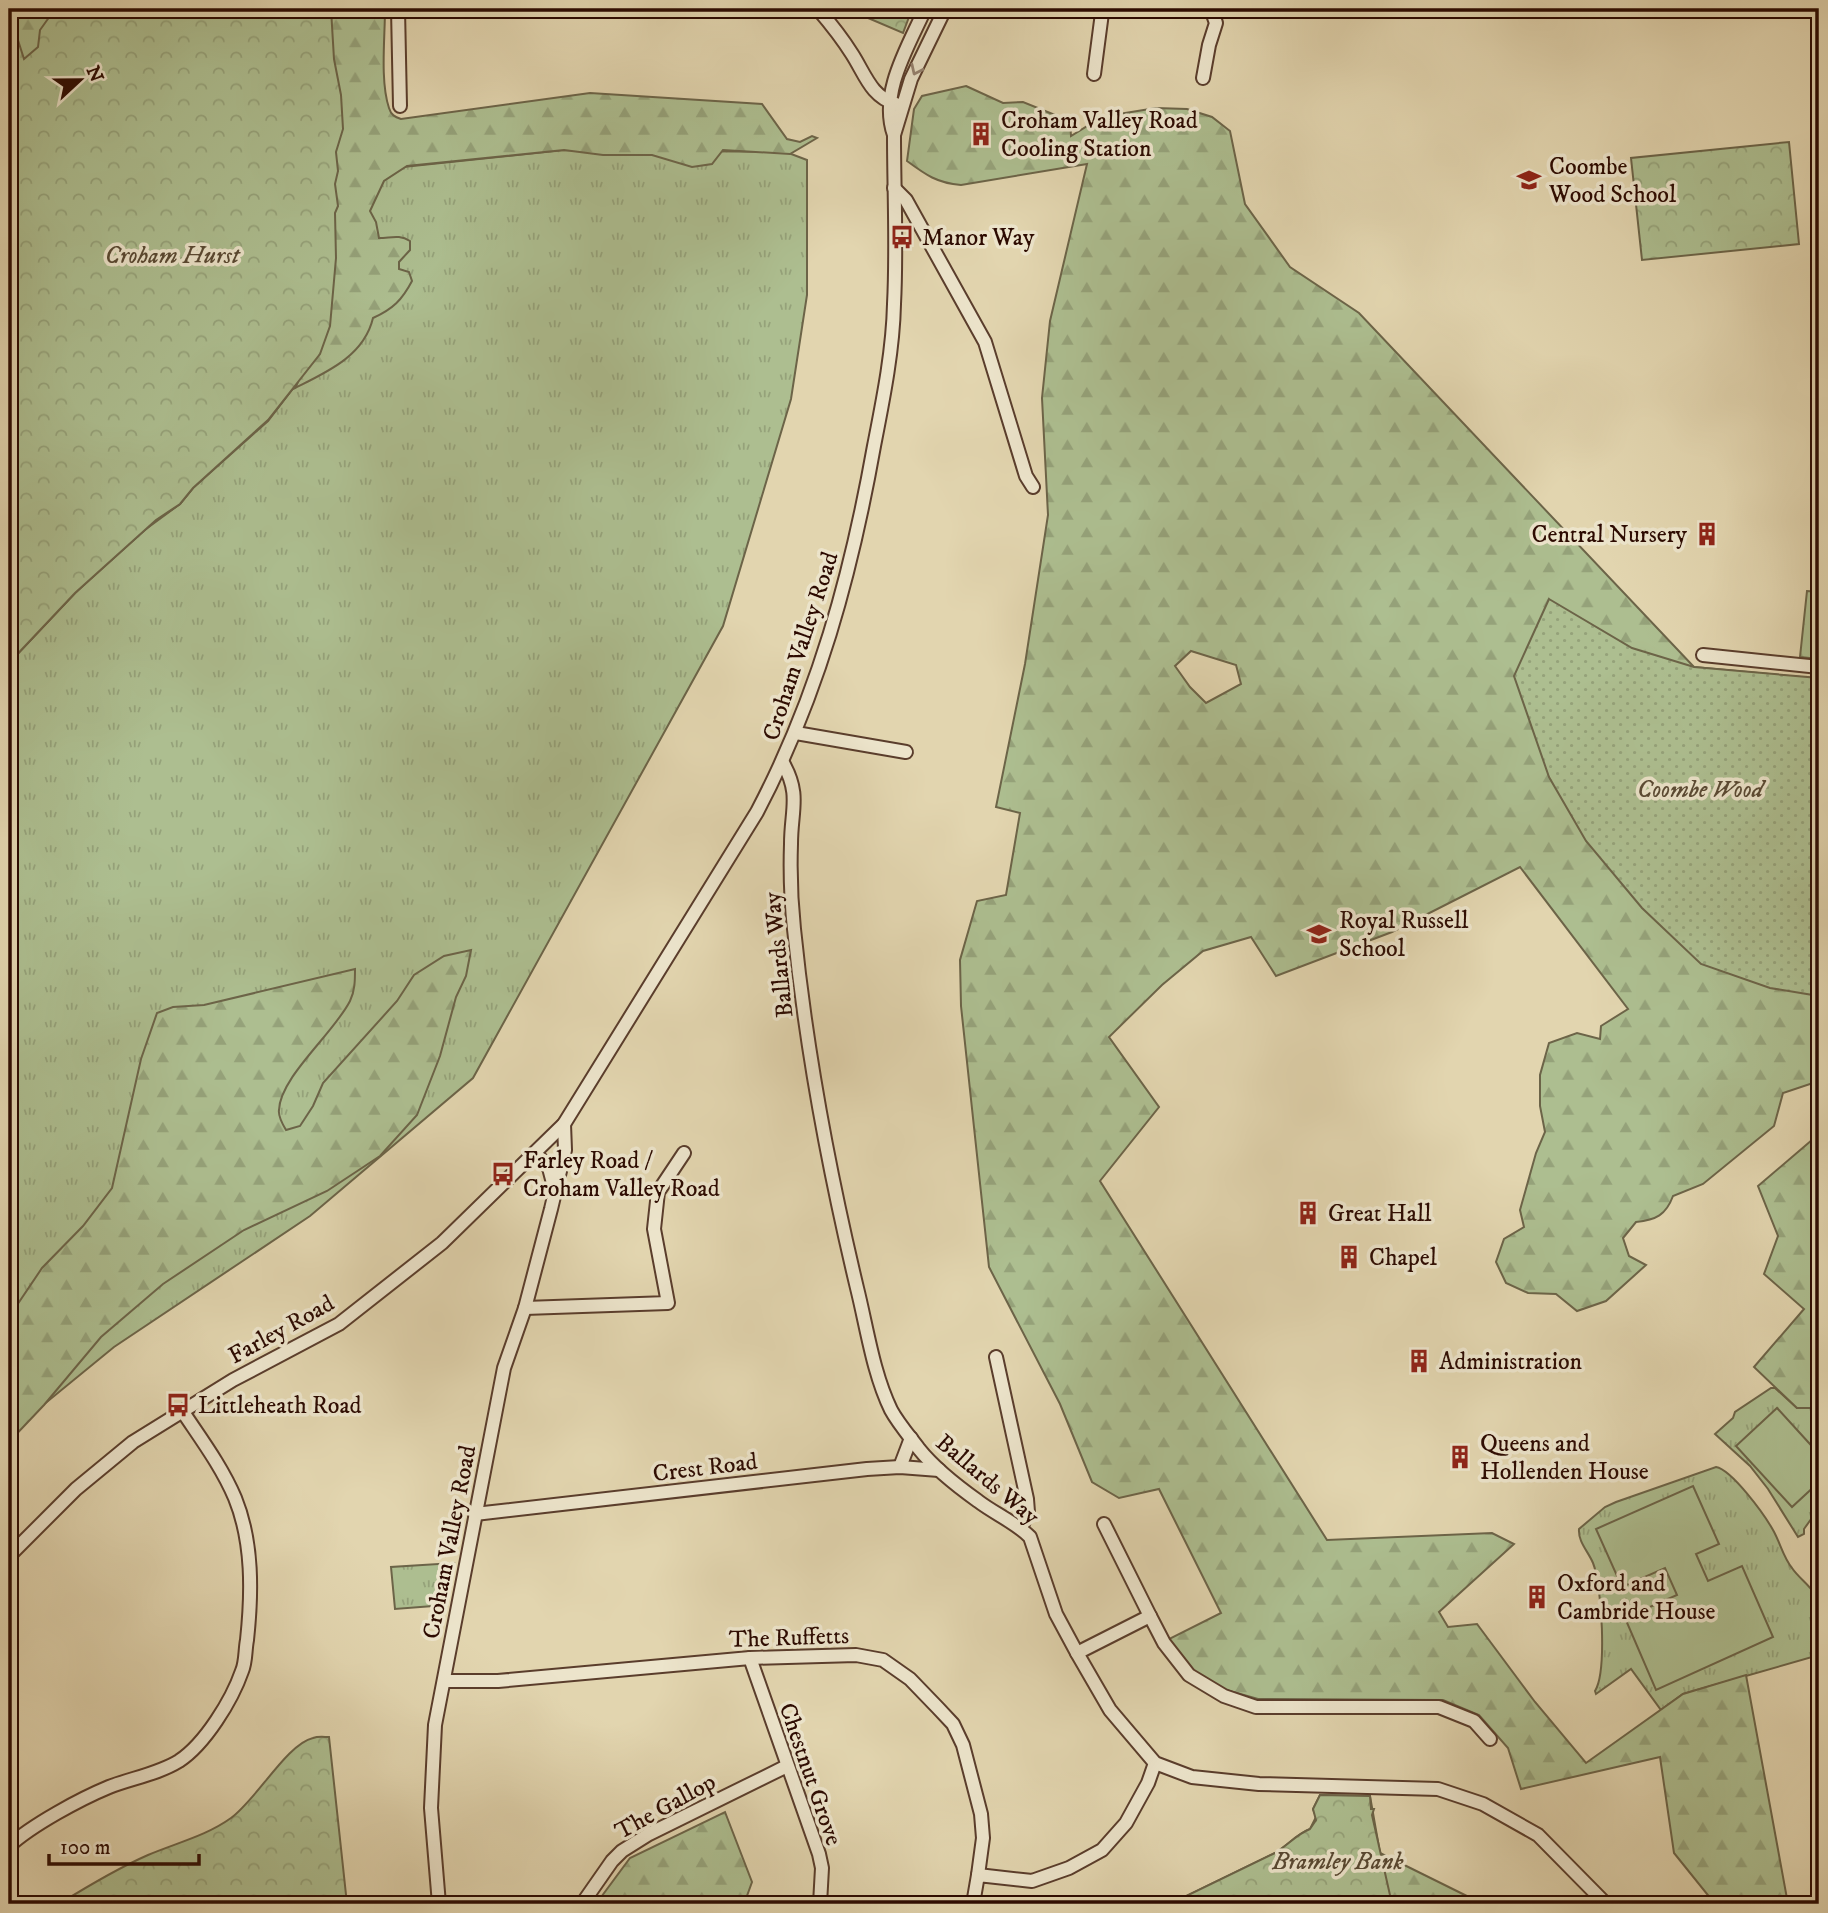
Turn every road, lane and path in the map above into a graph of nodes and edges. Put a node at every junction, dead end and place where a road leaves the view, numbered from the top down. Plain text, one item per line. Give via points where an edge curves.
1 (398, 9) edge
2 (818, 9) edge
3 (925, 9) edge
4 (946, 9) edge
5 (1105, 9) edge
6 (1211, 9) edge
7 (1094, 74) dead end
8 (1203, 78) dead end
9 (896, 104) junction
10 (400, 106) dead end
11 (894, 188) junction
12 (1032, 487) dead end
13 (1703, 655) dead end
14 (1819, 667) edge
15 (796, 733) junction
16 (906, 752) dead end
17 (783, 762) junction
18 (564, 1124) junction
19 (684, 1153) dead end
20 (536, 1154) junction
21 (554, 1194) junction
22 (525, 1308) junction
23 (996, 1357) dead end
24 (183, 1412) junction
25 (911, 1438) junction
26 (900, 1467) junction
27 (939, 1470) junction
28 (475, 1514) junction
29 (1104, 1524) dead end
30 (1021, 1528) junction
31 (9, 1556) edge
32 (1150, 1616) junction
33 (1077, 1653) junction
34 (750, 1658) junction
35 (444, 1681) junction
36 (1490, 1739) dead end
37 (1155, 1763) junction
38 (787, 1766) junction
39 (9, 1846) edge
40 (978, 1875) junction
41 (439, 1904) edge
42 (582, 1904) edge
43 (820, 1904) edge
44 (973, 1904) edge
45 (1606, 1904) edge

1 - 10 street
2 - 9 street via 852,53 870,86
3 - 9 street, Croham Valley Road via 896,78
4 -> 9 street, Croham Valley Road
5 - 7 street
6 - 8 street via 1216,23
9 - 11 street, Croham Valley Road
11 - 12 street via 906,200 985,342
11 - 15 street, Croham Valley Road via 894,306 883,401 842,595
13 - 14 street
15 - 16 street
15 - 17 street, Croham Valley Road
17 - 18 street, Croham Valley Road via 707,897
17 - 25 street, Ballards Way via 795,796 791,908 798,976 827,1144 877,1372 892,1411
18 - 20 street, Farley Road
18 - 21 street, Croham Valley Road via 565,1150
19 - 22 street via 659,1192 654,1229 668,1304
20 - 21 street via 552,1174
20 - 24 street, Farley Road via 442,1243 339,1324
21 - 22 street, Croham Valley Road
22 - 28 street, Croham Valley Road via 504,1368
23 - 30 street via 1027,1499 1028,1512
24 - 31 street, Farley Road via 133,1442 85,1481
24 - 39 street via 235,1499 245,1535 250,1612 243,1670 222,1712 197,1746 178,1762 111,1786
25 - 26 street
25 - 27 street, Ballards Way
26 - 27 street, Crest Road
26 - 28 street, Crest Road
27 - 30 street, Ballards Way
28 - 35 street, Croham Valley Road
29 - 32 street
30 - 33 street, Ballards Way via 1030,1537 1056,1614
32 - 33 street
32 - 36 street via 1189,1675 1224,1696 1256,1707 1439,1707 1474,1721
33 - 37 street, Ballards Way via 1110,1710
34 - 35 street, The Ruffetts via 498,1681
34 - 38 street, Chestnut Grove
34 - 40 street, The Ruffetts via 870,1656 910,1679 953,1724 963,1745 981,1814
35 - 41 street, Croham Valley Road via 431,1770
37 - 40 street via 1126,1823 1102,1850 1032,1881
37 - 45 street, Ballards Way via 1192,1777 1245,1783 1438,1789 1483,1804 1538,1835
38 - 42 street, The Gallop via 649,1833 622,1851
38 - 43 street, Chestnut Grove via 822,1868
40 - 44 street, The Ruffetts

